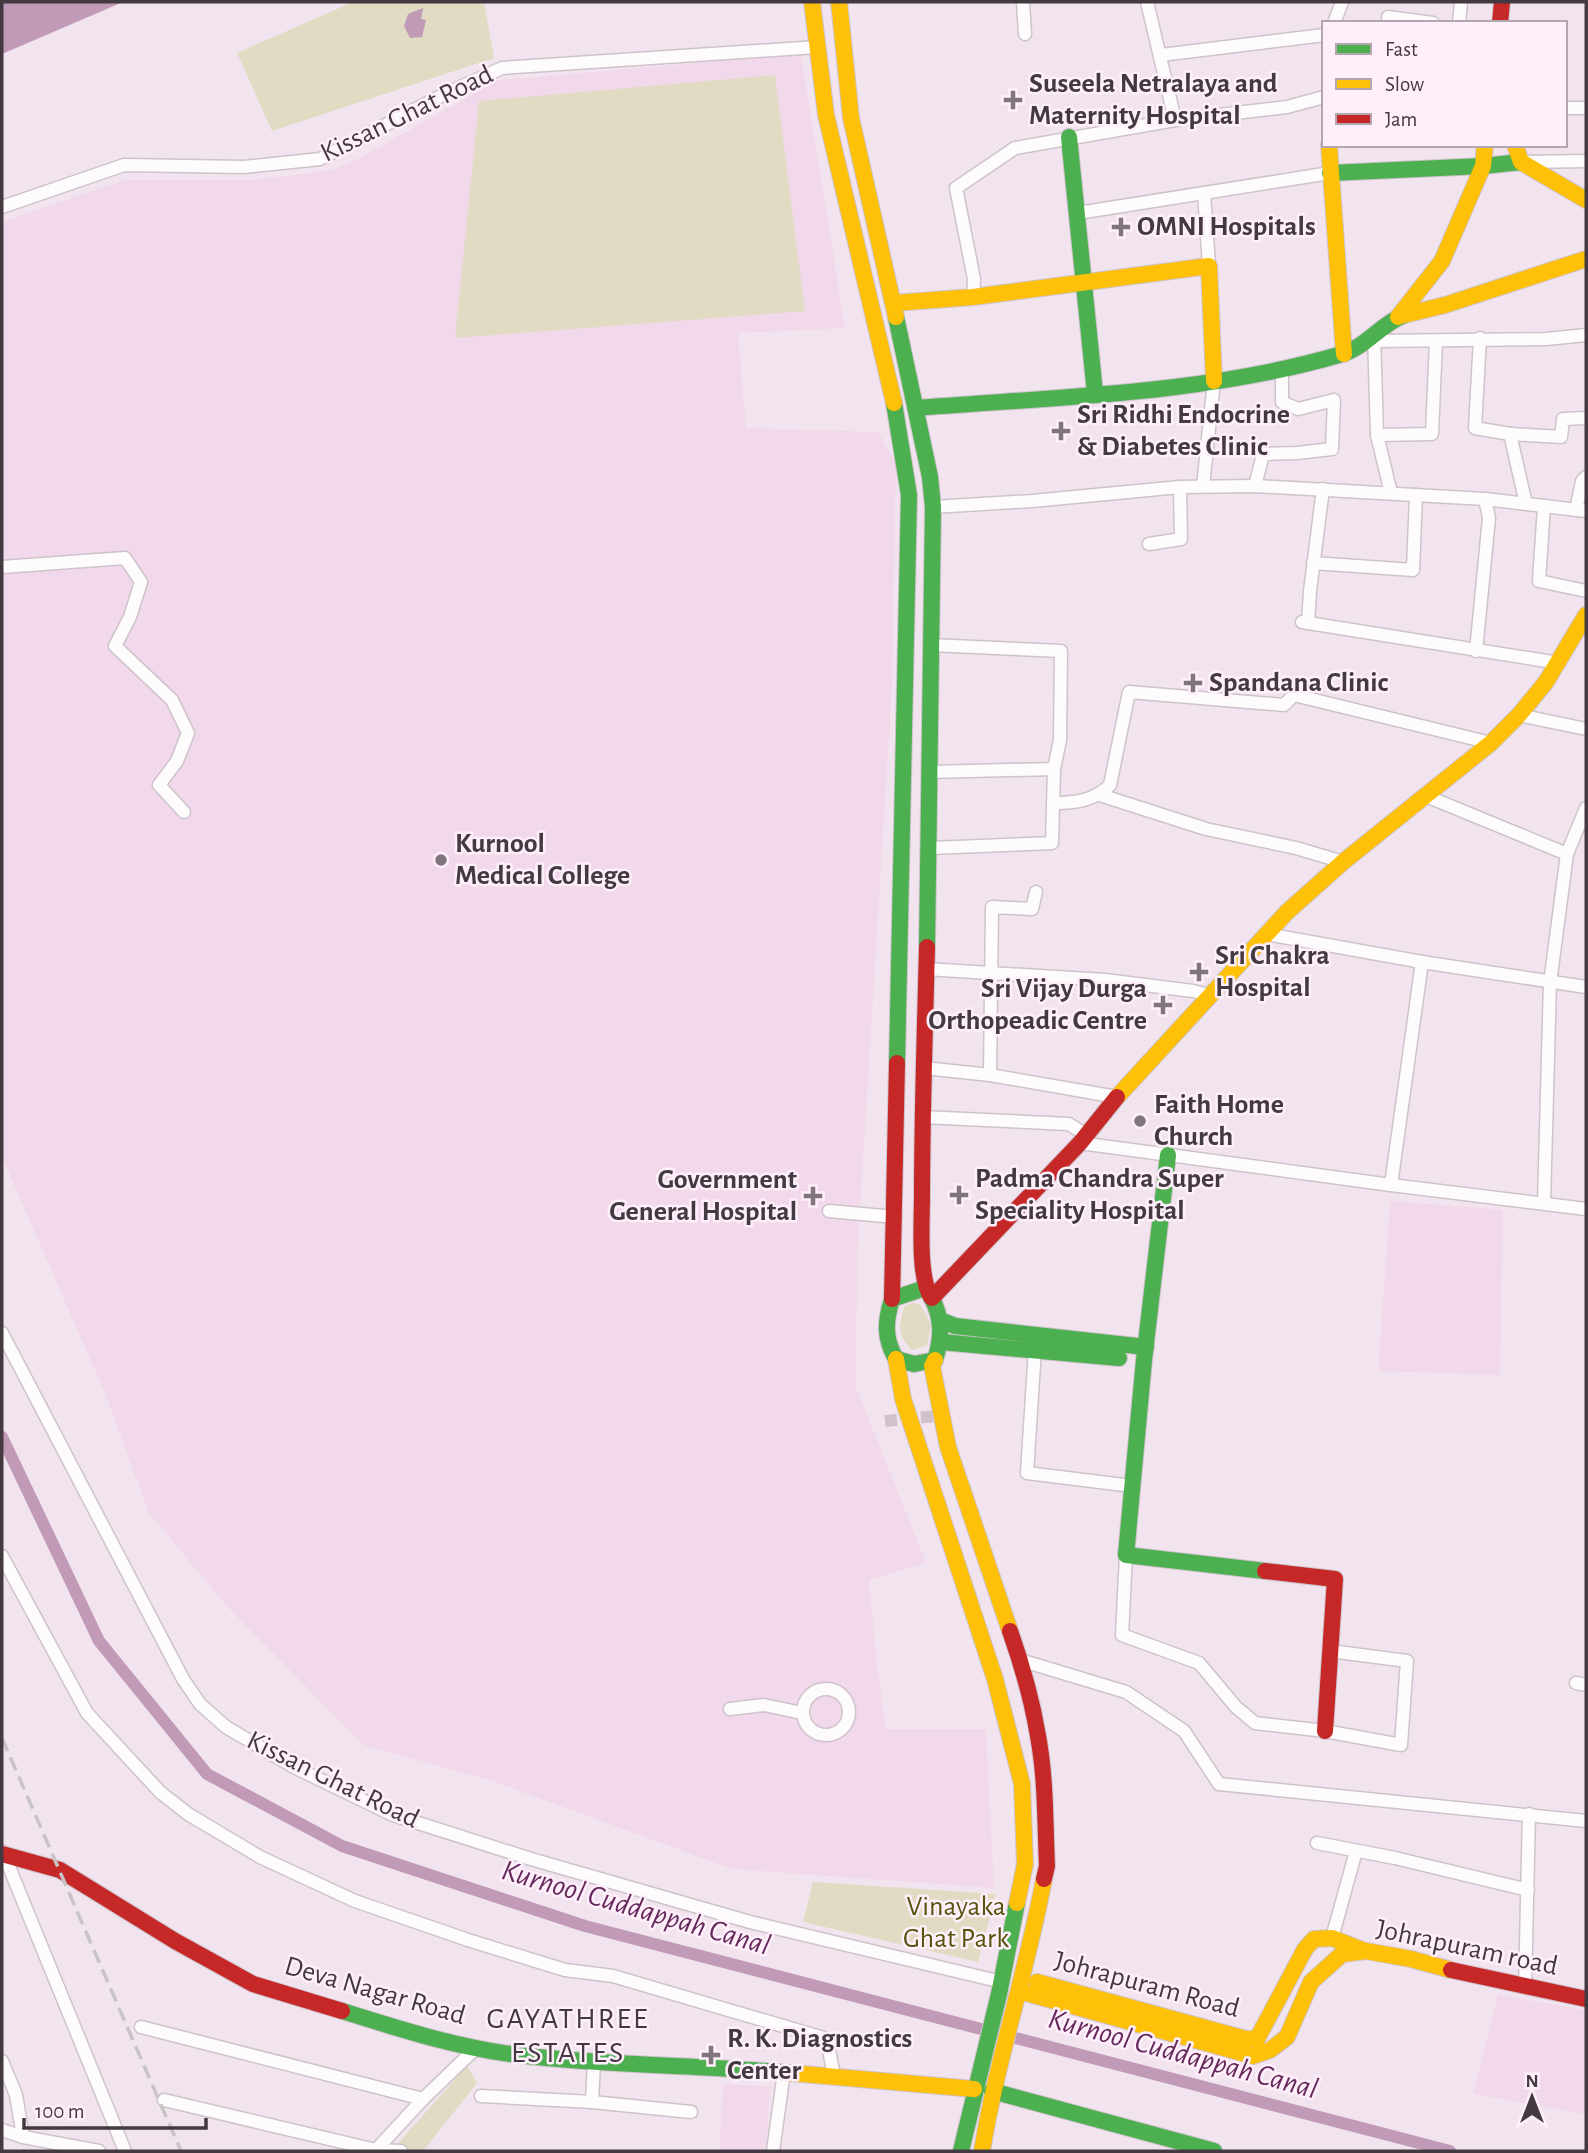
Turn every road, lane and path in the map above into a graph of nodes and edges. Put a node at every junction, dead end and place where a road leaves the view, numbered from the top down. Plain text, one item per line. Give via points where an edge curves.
1 (1023, 2) edge
2 (1147, 2) edge
3 (1342, 2) edge
4 (1461, 2) edge
5 (1502, 2) edge
6 (840, 8) edge
7 (813, 9) edge
8 (1388, 17) dead end
9 (1335, 21) edge
10 (1418, 21) edge
11 (1459, 21) edge
12 (1500, 21) edge
13 (1025, 34) dead end
14 (1322, 35) edge
15 (818, 47) junction
16 (1161, 55) junction
17 (1322, 98) edge
18 (1567, 108) edge
19 (1586, 108) edge
20 (1175, 120) junction
21 (1069, 137) junction
22 (1329, 147) edge
23 (1485, 147) edge
24 (1516, 147) edge
25 (1586, 161) edge
26 (1521, 162) junction
27 (1483, 166) junction
28 (1330, 173) junction
29 (1204, 192) junction
30 (1586, 200) edge
31 (2, 207) edge
32 (1078, 213) junction
33 (1586, 259) edge
34 (1209, 266) junction
35 (1085, 281) junction
36 (973, 297) junction
37 (894, 303) junction
38 (1398, 317) junction
39 (1586, 335) edge
40 (1374, 337) junction
41 (1480, 338) junction
42 (1436, 341) junction
43 (1344, 354) junction
44 (1282, 368) junction
45 (1214, 381) junction
46 (1095, 393) junction
47 (916, 408) junction
48 (896, 411) junction
49 (1586, 418) edge
50 (1510, 433) junction
51 (1377, 435) junction
52 (1586, 477) edge
53 (1203, 486) junction
54 (1255, 486) junction
55 (1180, 487) junction
56 (1323, 489) junction
57 (1391, 493) junction
58 (1416, 495) junction
59 (1485, 499) junction
60 (1526, 504) junction
61 (933, 506) junction
62 (1544, 506) junction
63 (1581, 510) edge
64 (1149, 544) dead end
65 (1313, 563) junction
66 (2, 567) edge
67 (1586, 591) edge
68 (1586, 615) edge
69 (930, 645) junction
70 (1476, 651) junction
71 (1559, 663) junction
72 (1520, 715) junction
73 (1586, 729) edge
74 (1491, 743) junction
75 (1054, 769) junction
76 (930, 772) junction
77 (1100, 795) junction
78 (1426, 796) junction
79 (1053, 803) junction
80 (1586, 808) edge
81 (184, 812) dead end
82 (930, 848) junction
83 (1567, 854) junction
84 (1343, 862) junction
85 (1035, 892) dead end
86 (1267, 934) junction
87 (1422, 962) junction
88 (926, 969) junction
89 (991, 973) junction
90 (1550, 983) junction
91 (1586, 987) edge
92 (1209, 995) junction
93 (924, 1068) junction
94 (990, 1075) junction
95 (1117, 1097) junction
96 (922, 1117) junction
97 (1083, 1139) junction
98 (1168, 1155) junction
99 (1391, 1185) junction
100 (1544, 1203) junction
101 (1586, 1209) edge
102 (829, 1211) dead end
103 (895, 1217) junction
104 (929, 1293) junction
105 (892, 1299) junction
106 (940, 1320) junction
107 (2, 1333) edge
108 (941, 1342) junction
109 (1036, 1342) junction
110 (1145, 1354) junction
111 (896, 1359) junction
112 (935, 1360) junction
113 (1132, 1486) junction
114 (1126, 1555) junction
115 (2, 1556) edge
116 (1330, 1651) junction
117 (1020, 1660) junction
118 (730, 1709) dead end
119 (802, 1713) dead end
120 (1325, 1731) junction
121 (1529, 1814) junction
122 (1586, 1821) edge
123 (1317, 1843) dead end
124 (1356, 1851) junction
125 (3, 1852) edge
126 (1528, 1890) junction
127 (1332, 1938) junction
128 (1366, 1951) junction
129 (1525, 1987) junction
130 (1001, 1988) junction
131 (1020, 1990) junction
132 (1586, 1999) edge
133 (141, 2027) dead end
134 (476, 2048) junction
135 (2, 2061) edge
136 (594, 2062) junction
137 (784, 2072) junction
138 (834, 2076) junction
139 (2, 2078) edge
140 (974, 2089) junction
141 (992, 2091) junction
142 (16, 2095) junction
143 (481, 2096) dead end
144 (423, 2099) junction
145 (164, 2100) dead end
146 (592, 2102) junction
147 (691, 2112) dead end
148 (2, 2130) edge
149 (23, 2137) junction
150 (376, 2150) edge
151 (99, 2151) edge
152 (125, 2151) edge
153 (401, 2151) edge
154 (772, 2151) edge
155 (961, 2151) edge
156 (982, 2151) edge
157 (1214, 2151) edge

1 - 13 street
2 - 16 street
3 - 9 street
4 - 11 street
5 - 12 street
6 - 7 street
6 - 37 street via 851,118
7 - 15 street
8 - 10 street
14 - 16 street
15 - 31 street, Kissan Ghat Road via 502,68 320,159 244,167 124,165
15 - 48 street via 826,115
16 - 20 street
17 - 20 street via 1287,107
18 - 19 street
20 - 21 street
21 - 32 street
21 - 36 street via 1015,148 956,188 974,279
22 - 28 street
23 - 27 street
24 - 26 street
25 - 26 street
26 - 27 street
26 - 30 street
27 - 28 street
27 - 38 street via 1442,261
28 - 29 street
28 - 43 street
29 - 32 street
29 - 34 street
32 - 35 street
33 - 38 street
34 - 35 street
34 - 45 street
35 - 36 street
35 - 46 street
36 - 37 street
37 - 47 street
38 - 40 street
39 - 41 street
40 - 42 street
40 - 43 street
40 - 51 street
41 - 42 street
41 - 50 street via 1475,428
42 - 51 street via 1432,434
43 - 44 street
44 - 45 street
44 - 54 street via 1282,402 1298,410 1334,400 1332,449 1263,454
45 - 46 street
45 - 53 street
46 - 47 street
47 - 48 street
47 - 61 street
48 - 103 street via 909,495
49 - 50 street via 1563,419 1561,437
50 - 60 street
51 - 57 street
52 - 63 street
53 - 54 street
53 - 55 street
54 - 56 street
55 - 61 street
55 - 64 street via 1181,539
56 - 57 street
56 - 65 street
57 - 58 street
58 - 59 street
58 - 65 street via 1413,570
59 - 60 street
59 - 70 street via 1489,518
60 - 62 street
61 - 69 street
62 - 63 street
62 - 67 street via 1539,581
65 - 70 street via 1305,622
66 - 81 street via 125,558 141,582 115,646 172,700 188,733 177,761 159,785
68 - 71 street
69 - 75 street via 1060,651 1060,740
69 - 76 street
70 - 71 street
71 - 72 street
72 - 73 street
72 - 74 street
74 - 77 street via 1294,695 1284,705 1129,692 1110,785
74 - 78 street
75 - 76 street
75 - 79 street
76 - 82 street
77 - 79 street
77 - 84 street via 1206,829
78 - 83 street
78 - 84 street
79 - 82 street via 1052,843
80 - 83 street
82 - 88 street
83 - 90 street
84 - 86 street
85 - 89 street via 1032,909 992,907
86 - 87 street
86 - 92 street
87 - 90 street
87 - 99 street
88 - 89 street
88 - 93 street
89 - 92 street via 1105,980
89 - 94 street
90 - 91 street
90 - 100 street
92 - 95 street
93 - 94 street
93 - 96 street
94 - 95 street
95 - 97 street
96 - 97 street via 1069,1124
96 - 104 street via 922,1240
97 - 98 street
97 - 104 street
98 - 99 street
98 - 110 street
99 - 100 street
100 - 101 street
102 - 103 street
103 - 105 street
104 - 105 street
104 - 106 street
105 - 111 street via 885,1323 887,1344
106 - 108 street
106 - 109 street
107 - 130 street, Kissan Ghat Road via 183,1679 200,1704 226,1727 294,1767 393,1815 750,1922
108 - 109 street
108 - 112 street
109 - 110 street
109 - 113 street via 1027,1473
110 - 113 street
111 - 112 street via 914,1364
111 - 130 street via 903,1399 995,1679 1022,1784 1025,1864
112 - 117 street via 932,1367 948,1447
113 - 114 street
114 - 116 street via 1335,1579
114 - 120 street via 1122,1634 1199,1662 1255,1723
115 - 138 street via 87,1713 160,1792 188,1814 260,1857 368,1905 565,1970 613,1976 827,2039
116 - 120 street
116 - 120 street via 1407,1661 1401,1745
117 - 121 street via 1126,1692 1184,1731 1219,1784
117 - 131 street via 1038,1735 1047,1866
118 - 119 street via 764,1705
121 - 122 street
121 - 126 street
123 - 124 street
124 - 126 street
124 - 127 street
125 - 134 street, Deva Nagar Road via 60,1870 253,1984
125 - 152 street
126 - 129 street
127 - 128 street, Johrapuram Road
127 - 131 street, Johrapuram Road via 1314,1939 1305,1949 1258,2039
128 - 129 street, Johrapuram road
128 - 131 street, Johrapuram road via 1342,1954 1311,1982 1287,2037 1253,2056
129 - 132 street, Johrapuram road
130 - 140 street
131 - 141 street
133 - 144 street
134 - 136 street, Deva Nagar Road
134 - 144 street
135 - 142 street
136 - 137 street, Deva Nagar Road
136 - 146 street
137 - 138 street, Deva Nagar Road
137 - 154 street
138 - 140 street, Deva Nagar Road
139 - 142 street
140 - 155 street
141 - 156 street
141 - 157 street
142 - 149 street
143 - 146 street
144 - 150 street
145 - 150 street
146 - 147 street
148 - 149 street
149 - 151 street
150 - 153 street

